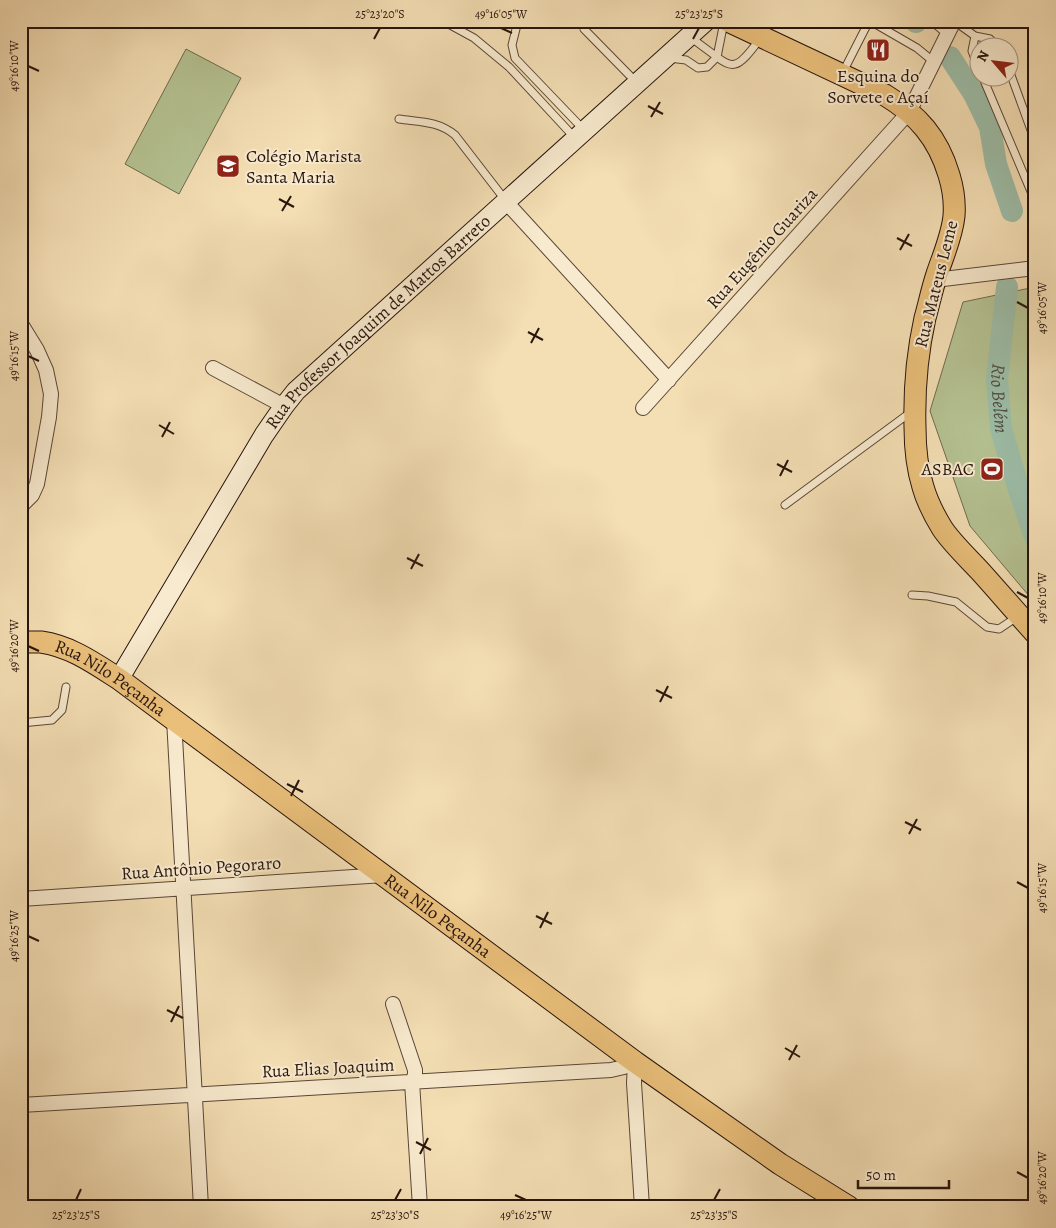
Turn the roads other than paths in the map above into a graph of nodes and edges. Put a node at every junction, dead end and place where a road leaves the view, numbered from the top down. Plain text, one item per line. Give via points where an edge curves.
1 (444, 21) edge
2 (518, 21) edge
3 (706, 21) edge
4 (726, 21) edge
5 (937, 21) edge
6 (952, 25) edge
7 (584, 29) dead end
8 (689, 36) junction
9 (975, 36) joint
10 (762, 37) junction
11 (985, 38) edge
12 (717, 57) junction
13 (666, 58) junction
14 (934, 62) junction
15 (841, 75) junction
16 (637, 84) junction
17 (987, 88) edge
18 (1016, 88) edge
19 (909, 112) junction
20 (399, 119) dead end
21 (580, 135) junction
22 (1035, 141) edge
23 (1035, 201) edge
24 (506, 202) junction
25 (1035, 268) edge
26 (935, 280) junction
27 (21, 324) edge
28 (213, 368) dead end
29 (669, 380) junction
30 (284, 406) junction
31 (643, 408) dead end
32 (914, 409) junction
33 (785, 505) dead end
34 (21, 506) edge
35 (912, 595) dead end
36 (1019, 615) junction
37 (1035, 633) edge
38 (21, 642) edge
39 (118, 679) junction
40 (66, 687) dead end
41 (174, 719) junction
42 (21, 723) edge
43 (384, 875) junction
44 (183, 888) junction
45 (21, 900) edge
46 (393, 1004) dead end
47 (635, 1062) junction
48 (412, 1082) junction
49 (195, 1094) junction
50 (21, 1105) edge
51 (201, 1207) edge
52 (420, 1207) edge
53 (642, 1207) edge
54 (849, 1207) edge

1 - 21 lane via 474,38 509,67
2 - 21 lane via 512,45 515,58
3 - 8 main road, Rua Professor Joaquim de Mattos Barreto
4 - 10 main road, Rua Mateus Leme
4 - 12 lane
5 - 6 street
6 - 9 lane
6 - 14 street, Rua Eugênio Guariza
7 - 16 lane
8 - 12 lane
8 - 13 main road, Rua Professor Joaquim de Mattos Barreto
9 - 11 lane
10 - 12 lane via 736,64
10 - 15 main road, Rua Mateus Leme
12 - 13 lane via 707,67 698,68 686,60
13 - 16 main road, Rua Professor Joaquim de Mattos Barreto
14 - 15 lane via 917,48 872,22 867,25
14 - 19 street, Rua Eugênio Guariza
15 - 19 main road, Rua Mateus Leme via 884,95
16 - 21 main road, Rua Professor Joaquim de Mattos Barreto
17 - 23 lane
18 - 22 lane
19 - 26 main road, Rua Mateus Leme via 940,150 954,199 951,231
19 - 29 street, Rua Eugênio Guariza
20 - 24 lane via 447,128
21 - 24 main road, Rua Professor Joaquim de Mattos Barreto
24 - 29 street
24 - 30 main road, Rua Professor Joaquim de Mattos Barreto via 296,391
25 - 26 street
26 - 32 main road, Rua Mateus Leme via 919,349
27 - 34 street via 46,370 51,394 37,484
28 - 30 street
29 - 31 street, Rua Eugênio Guariza
30 - 39 main road, Rua Professor Joaquim de Mattos Barreto
32 - 33 lane
32 - 36 main road, Rua Mateus Leme via 917,459 931,509 943,529
35 - 36 lane via 956,602 987,627 999,629
36 - 37 main road, Rua Mateus Leme
38 - 39 main road, Rua Nilo Peçanha via 60,646
39 - 41 main road, Rua Nilo Peçanha
40 - 42 lane via 62,710 52,720
41 - 43 main road, Rua Nilo Peçanha
41 - 44 street
43 - 44 street, Rua Antônio Pegoraro
43 - 47 main road, Rua Nilo Peçanha
44 - 45 street, Rua Antônio Pegoraro
44 - 49 street
46 - 48 street via 414,1065
47 - 48 street, Rua Elias Joaquim via 611,1070
47 - 53 street
47 - 54 main road, Rua Nilo Peçanha via 780,1164
48 - 49 street, Rua Elias Joaquim
48 - 52 street
49 - 50 street, Rua Elias Joaquim
49 - 51 street

